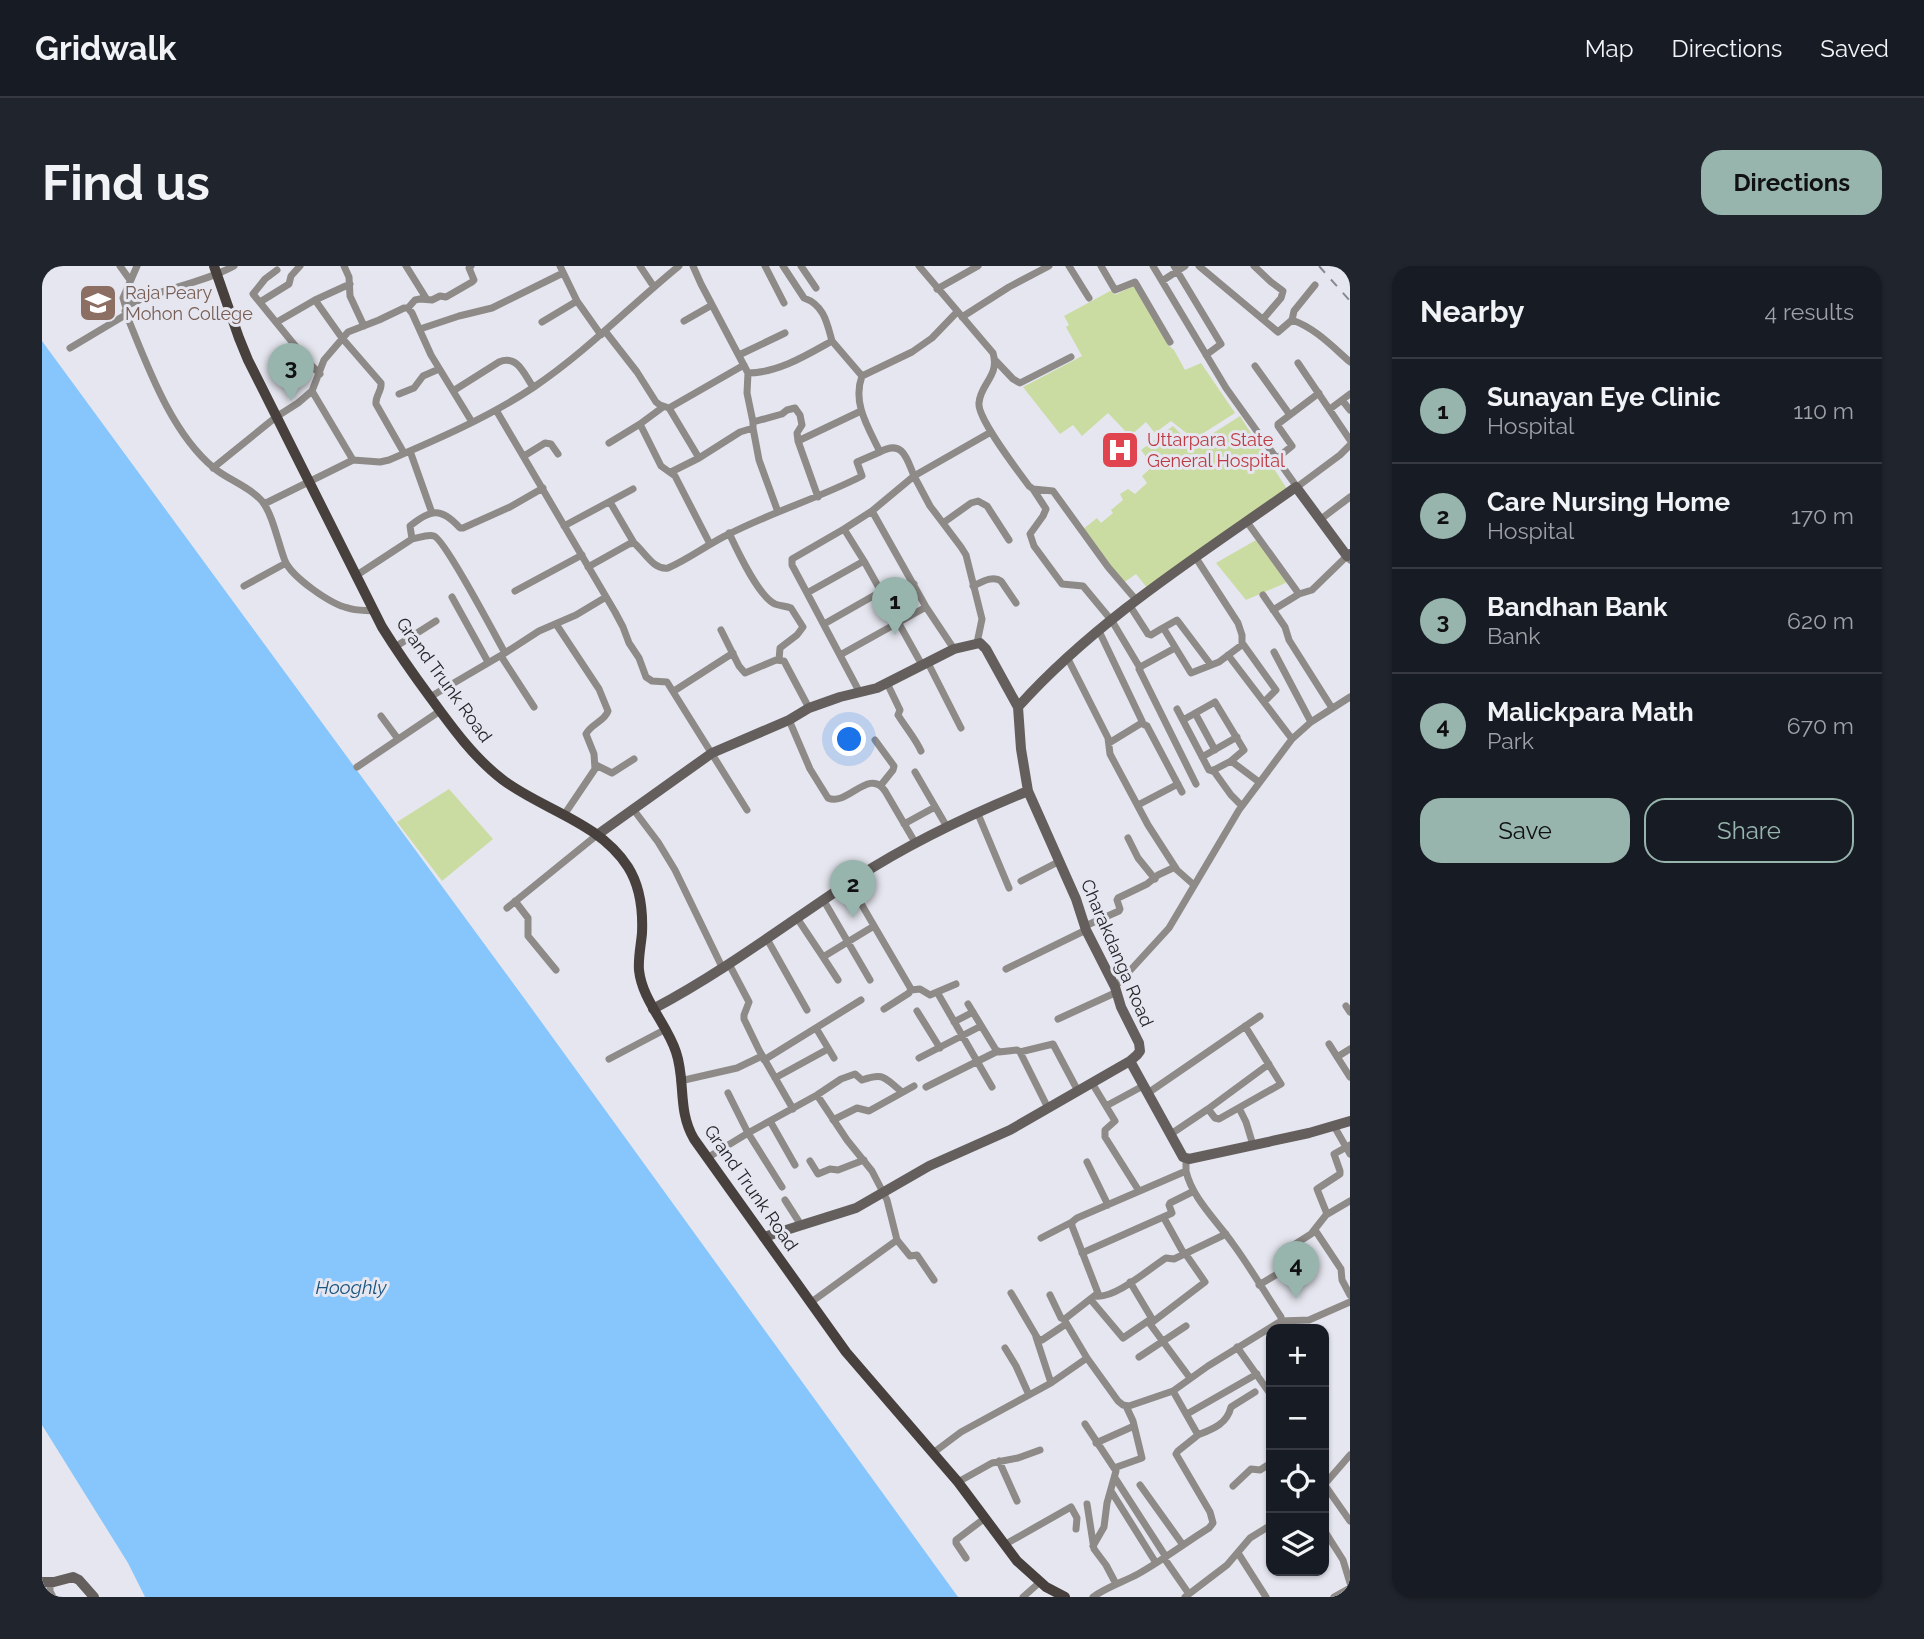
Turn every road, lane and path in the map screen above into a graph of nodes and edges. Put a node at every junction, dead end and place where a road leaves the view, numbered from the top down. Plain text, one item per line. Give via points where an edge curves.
1 (50, 266) edge
2 (120, 266) edge
3 (137, 266) edge
4 (234, 266) edge
5 (344, 266) edge
6 (406, 266) edge
7 (471, 266) edge
8 (640, 266) edge
9 (679, 266) edge
10 (693, 266) edge
11 (781, 266) edge
12 (801, 266) edge
13 (978, 266) edge
14 (1049, 266) edge
15 (1069, 266) edge
16 (1101, 266) edge
17 (1153, 266) edge
18 (1185, 266) edge
19 (1199, 266) edge
20 (1254, 266) edge
21 (921, 267) edge
22 (275, 268) edge
23 (562, 268) edge
24 (296, 269) edge
25 (767, 269) edge
26 (1176, 269) edge
27 (216, 270) edge
28 (42, 271) edge
29 (130, 280) junction
30 (1162, 281) junction
31 (350, 284) junction
32 (1315, 285) dead end
33 (654, 287) junction
34 (816, 288) dead end
35 (937, 289) junction
36 (426, 298) junction
37 (1089, 298) dead end
38 (315, 300) junction
39 (577, 301) junction
40 (260, 302) junction
41 (784, 303) dead end
42 (712, 305) junction
43 (408, 308) junction
44 (126, 311) junction
45 (959, 315) junction
46 (1263, 319) junction
47 (1292, 320) junction
48 (684, 321) dead end
49 (277, 322) junction
50 (542, 322) dead end
51 (364, 326) junction
52 (420, 329) junction
53 (603, 333) junction
54 (785, 333) dead end
55 (342, 338) junction
56 (832, 341) junction
57 (1170, 342) dead end
58 (70, 348) dead end
59 (739, 355) junction
60 (1206, 355) junction
61 (1071, 357) dead end
62 (995, 359) junction
63 (1350, 362) edge
64 (1298, 363) dead end
65 (744, 365) junction
66 (1255, 366) dead end
67 (439, 369) junction
68 (748, 373) junction
69 (320, 374) junction
70 (862, 376) junction
71 (533, 387) junction
72 (312, 391) junction
73 (453, 391) junction
74 (1319, 393) junction
75 (399, 394) dead end
76 (1350, 394) edge
77 (1342, 400) junction
78 (666, 408) junction
79 (496, 410) junction
80 (1329, 410) junction
81 (1350, 410) edge
82 (861, 411) junction
83 (1290, 415) junction
84 (276, 417) junction
85 (472, 422) junction
86 (640, 424) junction
87 (753, 425) junction
88 (991, 432) junction
89 (1349, 439) edge
90 (798, 441) junction
91 (609, 443) dead end
92 (407, 452) junction
93 (880, 452) junction
94 (558, 454) dead end
95 (524, 456) junction
96 (699, 458) junction
97 (1276, 459) junction
98 (353, 460) junction
99 (214, 468) junction
100 (671, 472) junction
101 (914, 477) junction
102 (310, 482) junction
103 (1297, 487) junction
104 (543, 488) junction
105 (633, 489) dead end
106 (1033, 489) junction
107 (818, 497) junction
108 (1350, 497) edge
109 (610, 502) junction
110 (264, 504) junction
111 (872, 511) junction
112 (778, 512) junction
113 (432, 513) junction
114 (1321, 519) junction
115 (1247, 522) junction
116 (943, 523) junction
117 (564, 526) junction
118 (844, 529) junction
119 (729, 533) junction
120 (412, 540) junction
121 (1009, 540) dead end
122 (634, 543) junction
123 (710, 544) junction
124 (582, 555) junction
125 (1349, 557) edge
126 (1196, 558) junction
127 (864, 561) junction
128 (286, 563) junction
129 (588, 567) junction
130 (357, 575) junction
131 (914, 584) junction
132 (244, 586) dead end
133 (973, 586) junction
134 (515, 591) dead end
135 (882, 591) junction
136 (807, 593) junction
137 (1299, 594) junction
138 (1263, 595) dead end
139 (452, 597) dead end
140 (606, 597) junction
141 (887, 599) junction
142 (1016, 603) dead end
143 (1133, 603) junction
144 (926, 607) junction
145 (1273, 610) junction
146 (374, 611) junction
147 (436, 621) dead end
148 (1112, 621) junction
149 (900, 622) junction
150 (556, 624) junction
151 (824, 624) junction
152 (1161, 629) junction
153 (720, 630) dead end
154 (1099, 631) junction
155 (977, 643) junction
156 (1242, 644) junction
157 (395, 648) junction
158 (1175, 648) junction
159 (954, 649) junction
160 (1274, 652) dead end
161 (733, 653) junction
162 (503, 654) junction
163 (840, 655) junction
164 (1228, 655) junction
165 (1067, 657) junction
166 (779, 660) junction
167 (488, 663) junction
168 (925, 664) junction
169 (1211, 665) junction
170 (1140, 668) junction
171 (887, 683) junction
172 (674, 691) junction
173 (860, 693) junction
174 (1350, 696) edge
175 (430, 697) junction
176 (1264, 702) junction
177 (534, 707) dead end
178 (1018, 707) junction
179 (808, 708) junction
180 (1332, 708) junction
181 (1177, 709) dead end
182 (440, 710) junction
183 (1195, 713) junction
184 (381, 716) dead end
185 (789, 720) junction
186 (1183, 720) junction
187 (1311, 722) junction
188 (1141, 723) junction
189 (961, 729) dead end
190 (1237, 737) junction
191 (398, 739) junction
192 (1292, 739) junction
193 (876, 740) dead end
194 (1109, 743) junction
195 (1214, 750) junction
196 (922, 751) dead end
197 (712, 753) junction
198 (1202, 757) junction
199 (634, 759) dead end
200 (1231, 761) junction
201 (596, 765) junction
202 (357, 767) dead end
203 (1213, 770) junction
204 (915, 772) dead end
205 (1259, 782) junction
206 (881, 785) junction
207 (1196, 785) dead end
208 (1028, 791) junction
209 (1138, 805) junction
210 (1242, 806) junction
211 (935, 807) junction
212 (633, 809) junction
213 (747, 810) dead end
214 (978, 814) junction
215 (564, 815) junction
216 (904, 824) junction
217 (947, 827) junction
218 (597, 835) junction
219 (1128, 838) dead end
220 (916, 844) junction
221 (1060, 861) junction
222 (1175, 867) junction
223 (1155, 879) junction
224 (1021, 881) dead end
225 (849, 883) junction
226 (1194, 885) junction
227 (1009, 888) dead end
228 (515, 901) junction
229 (824, 901) junction
230 (507, 908) dead end
231 (797, 918) junction
232 (874, 926) junction
233 (1086, 928) junction
234 (767, 939) junction
235 (848, 941) junction
236 (823, 957) junction
237 (726, 966) junction
238 (1006, 969) dead end
239 (556, 970) dead end
240 (838, 980) dead end
241 (870, 980) dead end
242 (956, 984) dead end
243 (1116, 989) junction
244 (911, 990) junction
245 (937, 992) junction
246 (861, 1000) dead end
247 (968, 1004) dead end
248 (653, 1009) junction
249 (884, 1009) dead end
250 (807, 1010) dead end
251 (917, 1011) dead end
252 (973, 1012) junction
253 (1259, 1016) dead end
254 (1058, 1019) dead end
255 (954, 1022) junction
256 (981, 1026) junction
257 (1245, 1026) junction
258 (816, 1028) junction
259 (666, 1029) junction
260 (963, 1037) junction
261 (1329, 1044) dead end
262 (940, 1048) junction
263 (828, 1049) junction
264 (1350, 1049) edge
265 (998, 1051) junction
266 (1020, 1052) junction
267 (1337, 1057) junction
268 (763, 1058) junction
269 (834, 1058) dead end
270 (919, 1058) dead end
271 (609, 1059) dead end
272 (1130, 1061) junction
273 (977, 1062) junction
274 (1269, 1064) junction
275 (1350, 1077) edge
276 (775, 1078) junction
277 (680, 1081) junction
278 (1092, 1083) junction
279 (914, 1086) dead end
280 (926, 1087) dead end
281 (992, 1087) dead end
282 (1145, 1090) junction
283 (1078, 1091) junction
284 (902, 1092) junction
285 (728, 1093) dead end
286 (817, 1095) junction
287 (1106, 1106) junction
288 (1048, 1108) junction
289 (1239, 1108) junction
290 (793, 1109) junction
291 (1208, 1110) junction
292 (833, 1120) junction
293 (770, 1121) junction
294 (1350, 1121) edge
295 (1334, 1126) junction
296 (748, 1133) junction
297 (1171, 1135) junction
298 (1253, 1145) junction
299 (1349, 1149) edge
300 (707, 1158) junction
301 (1186, 1159) junction
302 (864, 1160) junction
303 (810, 1161) dead end
304 (1087, 1162) dead end
305 (795, 1166) dead end
306 (1185, 1171) junction
307 (782, 1187) dead end
308 (1139, 1191) junction
309 (1194, 1191) junction
310 (883, 1192) junction
311 (785, 1199) dead end
312 (1350, 1201) edge
313 (1108, 1205) junction
314 (1327, 1214) junction
315 (1164, 1217) junction
316 (1072, 1222) junction
317 (801, 1225) junction
318 (1315, 1230) junction
319 (1226, 1234) junction
320 (764, 1237) junction
321 (1041, 1238) dead end
322 (897, 1240) junction
323 (1082, 1253) junction
324 (1184, 1254) junction
325 (934, 1280) dead end
326 (1129, 1282) junction
327 (1259, 1284) junction
328 (1011, 1293) dead end
329 (1050, 1295) dead end
330 (1350, 1295) edge
331 (1093, 1298) junction
332 (1350, 1302) edge
333 (810, 1303) junction
334 (1151, 1321) junction
335 (1281, 1321) junction
336 (1066, 1322) junction
337 (1186, 1326) dead end
338 (1036, 1337) junction
339 (1163, 1341) junction
340 (1237, 1347) junction
341 (1005, 1348) dead end
342 (1139, 1357) dead end
343 (1087, 1358) junction
344 (1257, 1374) junction
345 (1190, 1378) junction
346 (1051, 1383) junction
347 (1266, 1388) edge
348 (1173, 1391) junction
349 (1255, 1392) dead end
350 (1029, 1395) junction
351 (1126, 1406) junction
352 (1187, 1414) junction
353 (1085, 1424) dead end
354 (1134, 1426) junction
355 (1198, 1435) junction
356 (1096, 1443) junction
357 (1040, 1450) dead end
358 (933, 1453) junction
359 (999, 1461) junction
360 (1348, 1461) edge
361 (1266, 1466) edge
362 (1114, 1468) junction
363 (1329, 1477) edge
364 (1115, 1478) junction
365 (958, 1482) junction
366 (1140, 1485) dead end
367 (1233, 1486) dead end
368 (1329, 1487) edge
369 (1111, 1490) junction
370 (1017, 1501) dead end
371 (1087, 1504) dead end
372 (985, 1518) junction
373 (1350, 1521) edge
374 (1266, 1528) edge
375 (1076, 1529) dead end
376 (1329, 1536) edge
377 (1004, 1545) junction
378 (1183, 1545) junction
379 (1093, 1546) junction
380 (1238, 1553) junction
381 (1165, 1557) junction
382 (966, 1558) dead end
383 (1347, 1558) edge
384 (1156, 1563) junction
385 (46, 1582) edge
386 (1040, 1582) junction
387 (1116, 1584) junction
388 (1350, 1585) edge
389 (1187, 1596) edge
390 (53, 1597) edge
391 (94, 1597) edge
392 (1023, 1597) edge
393 (1065, 1597) edge
394 (1093, 1597) edge
395 (1266, 1597) edge
396 (1334, 1597) edge

1 - 28 street
2 - 29 street
3 - 29 street
4 - 27 street
5 - 31 street
6 - 36 street
7 - 36 street via 472,282 446,297
8 - 33 street
9 - 33 street
10 - 42 street
11 - 25 street
11 - 56 street via 804,298 820,308
12 - 34 street
13 - 35 street
14 - 45 street
15 - 37 street
16 - 57 street via 1115,290 1135,282
17 - 30 street
18 - 26 street
19 - 46 street
20 - 46 street via 1283,294
21 - 35 street
22 - 24 street
22 - 40 street via 253,294
23 - 39 street
23 - 52 street via 492,308
24 - 40 street via 284,289
25 - 41 street
26 - 30 street
26 - 60 street via 1222,344
27 - 44 street via 133,302
27 - 84 main road, Grand Trunk Road via 239,338
29 - 44 street via 123,298
30 - 60 street
31 - 38 street
31 - 51 street via 350,296
32 - 47 street
33 - 53 street
35 - 45 street
36 - 43 street via 415,300
38 - 49 street
38 - 55 street
39 - 50 street
39 - 53 street
40 - 49 street
42 - 48 street
42 - 59 street
43 - 51 street
43 - 52 street
44 - 58 street
44 - 99 street via 166,406
45 - 62 street
45 - 70 street via 912,352
46 - 47 street via 1278,332
47 - 63 street via 1306,325
49 - 69 street
51 - 55 street
52 - 67 street
53 - 71 street
53 - 78 street via 656,402
54 - 59 street
55 - 69 street via 324,360
55 - 92 street via 381,383 376,404
56 - 68 street via 787,364
56 - 70 street
59 - 65 street
60 - 97 street
61 - 62 street via 1020,383
62 - 88 street via 979,402
64 - 74 street
65 - 68 street
65 - 78 street
66 - 83 street
67 - 73 street
67 - 75 street
68 - 87 street
69 - 72 street
70 - 82 street via 857,397
71 - 73 street via 519,365 506,358
71 - 79 street
72 - 84 street
72 - 98 street
73 - 85 street
74 - 80 street
74 - 83 street
76 - 77 street
77 - 80 street
77 - 81 street
78 - 86 street
78 - 96 street
79 - 85 street
79 - 95 street
80 - 89 street
82 - 90 street
82 - 93 street
83 - 97 street via 1277,425 1292,447
84 - 99 street
84 - 102 main road, Grand Trunk Road
85 - 92 street
86 - 91 street
86 - 100 street via 661,466
87 - 90 street via 795,408 802,425
87 - 96 street
87 - 112 street
88 - 101 street
88 - 106 street
89 - 103 street via 1340,455
90 - 107 street
92 - 98 street via 380,462
92 - 113 street
93 - 101 street via 900,449
93 - 107 street via 857,462 862,476
94 - 95 street via 545,443
95 - 104 street
96 - 100 street
97 - 103 street
98 - 102 street
99 - 110 street
100 - 123 street
101 - 111 street
101 - 116 street
102 - 110 street
102 - 130 main road, Grand Trunk Road
103 - 114 street
103 - 115 street
104 - 113 street via 463,528 450,517
104 - 117 street
105 - 109 street
106 - 143 street via 1053,491
106 - 148 street via 1046,509 1030,534 1034,546 1062,584 1082,585
107 - 112 street
108 - 114 street
109 - 117 street
109 - 122 street
110 - 128 street
111 - 118 street
111 - 131 street
112 - 119 street
113 - 120 street via 410,526
114 - 125 street
115 - 126 street
115 - 137 street
116 - 121 street via 978,501 987,506
116 - 133 street via 966,555
117 - 124 street
118 - 127 street
118 - 136 street via 792,559
119 - 123 street
119 - 166 street via 761,591 776,605 791,608 803,627 780,649
120 - 130 street
120 - 162 street via 437,537
122 - 123 street via 663,569
122 - 129 street
124 - 129 street
124 - 134 street
125 - 137 street via 1311,590
126 - 143 street
126 - 156 street via 1238,623
127 - 135 street
127 - 136 street
128 - 132 street
128 - 146 street via 322,595 347,608
129 - 140 street
130 - 146 main road, Grand Trunk Road
131 - 141 street
131 - 144 street
133 - 142 street via 998,578
133 - 155 street via 982,619
135 - 141 street
135 - 151 street
136 - 151 street
137 - 145 street
138 - 145 street
139 - 167 street
140 - 150 street
140 - 172 street via 646,677 667,682
141 - 149 street
143 - 148 street
143 - 152 street via 1148,634
144 - 149 street
144 - 159 street
145 - 180 street
146 - 157 main road, Grand Trunk Road
147 - 157 street
148 - 154 street
148 - 170 street
149 - 163 street
149 - 168 street
150 - 162 street
150 - 201 street via 599,689 608,711 586,734
151 - 163 street
152 - 158 street
152 - 169 street via 1177,620
153 - 161 street
154 - 165 street
154 - 188 street
155 - 159 street
155 - 178 street via 986,649
156 - 164 street
156 - 176 street via 1276,690
157 - 175 main road, Grand Trunk Road
158 - 169 street via 1191,673
158 - 170 street
159 - 168 street
160 - 187 street
161 - 166 street via 746,673
161 - 172 street
162 - 167 street
162 - 177 street
163 - 173 street
164 - 169 street
164 - 176 street
165 - 178 street
165 - 194 street
166 - 179 street
167 - 175 street
168 - 171 street
168 - 189 street
170 - 207 street
171 - 173 street
171 - 196 street via 900,710 898,715
172 - 197 street
173 - 179 street
174 - 180 street
175 - 182 main road, Grand Trunk Road
176 - 192 street
178 - 208 street, Charakdanga Road
179 - 185 street
180 - 187 street
181 - 186 street
182 - 191 street
182 - 215 main road, Grand Trunk Road via 493,773
183 - 186 street
183 - 190 street via 1216,702
183 - 195 street
184 - 191 street
185 - 197 street
185 - 206 street via 828,798 834,800 876,782
186 - 198 street
187 - 192 street
188 - 194 street
188 - 209 street via 1147,726 1180,788
190 - 195 street
190 - 200 street via 1244,751
191 - 202 street
192 - 205 street
193 - 206 street via 894,766
194 - 209 street via 1110,754
195 - 198 street
197 - 212 street
197 - 213 street
198 - 203 street
199 - 201 street via 612,773
200 - 203 street
200 - 205 street
201 - 215 street
203 - 210 street
204 - 211 street
205 - 210 street
206 - 216 street
208 - 214 street
208 - 221 street, Charakdanga Road
209 - 222 street
210 - 226 street
211 - 216 street
211 - 217 street
212 - 218 street
212 - 237 street via 675,870
214 - 217 street
214 - 227 street
215 - 218 main road, Grand Trunk Road
216 - 220 street
217 - 220 street
218 - 228 street
218 - 248 main road, Grand Trunk Road via 622,859 635,881 642,913 639,971
219 - 223 street
220 - 225 street
221 - 224 street
221 - 233 street, Charakdanga Road
222 - 223 street
222 - 226 street
223 - 233 street via 1118,898 1119,911
225 - 229 street
225 - 232 street
226 - 243 street via 1169,928
228 - 230 street
228 - 239 street via 528,918 528,936
229 - 231 street
229 - 235 street
231 - 234 street
231 - 236 street
232 - 235 street
232 - 244 street
233 - 238 street
233 - 243 street, Charakdanga Road
234 - 237 street
234 - 250 street
235 - 236 street
235 - 241 street
236 - 240 street
237 - 248 street
237 - 268 street via 749,1002 744,1019
242 - 245 street
243 - 254 street
243 - 272 street, Charakdanga Road via 1139,1043 1140,1051
244 - 245 street via 930,995
244 - 249 street
245 - 255 street
246 - 258 street
247 - 252 street
248 - 259 main road, Grand Trunk Road
251 - 262 street
252 - 255 street
252 - 256 street
253 - 257 street
255 - 260 street
256 - 260 street
256 - 265 street
257 - 274 street
257 - 282 street
258 - 263 street
258 - 268 street
259 - 271 street
259 - 277 main road, Grand Trunk Road via 676,1050
260 - 262 street
260 - 273 street
261 - 267 street
262 - 270 street
263 - 269 street
263 - 276 street
264 - 267 street
265 - 266 street
265 - 273 street
266 - 283 street via 1053,1044
266 - 288 street
267 - 275 street
268 - 276 street
268 - 277 street
272 - 278 street
272 - 282 street
273 - 280 street
273 - 281 street
274 - 289 street via 1281,1084
274 - 291 street
276 - 290 street
277 - 300 main road, Grand Trunk Road via 686,1123
278 - 283 street
278 - 287 street
279 - 284 street
282 - 287 street
282 - 297 street
283 - 288 street
284 - 286 street via 882,1076 862,1080 855,1074
284 - 292 street via 869,1111 855,1109
285 - 296 street
286 - 290 street
286 - 292 street
287 - 308 street via 1115,1121 1105,1130 1105,1137
288 - 310 street
289 - 291 street via 1218,1119
289 - 298 street
290 - 293 street
291 - 297 street
292 - 302 street
293 - 296 street
293 - 305 street
294 - 295 street
295 - 298 street
295 - 299 street
296 - 300 street
296 - 307 street
297 - 301 street
298 - 301 street
299 - 314 street via 1334,1154 1340,1174 1316,1190
300 - 320 main road, Grand Trunk Road
301 - 306 street
302 - 303 street via 818,1174
302 - 310 street
304 - 313 street
306 - 308 street
306 - 309 street
308 - 313 street
309 - 315 street via 1170,1203 1172,1213
309 - 319 street
310 - 317 street via 849,1211
310 - 322 street
311 - 317 street
312 - 314 street
313 - 316 street
314 - 318 street
315 - 323 street
315 - 324 street
316 - 321 street
316 - 323 street
317 - 320 street
318 - 327 street via 1286,1250 1289,1268
318 - 330 street via 1341,1269
319 - 324 street
319 - 327 street
320 - 333 main road, Grand Trunk Road
322 - 325 street via 910,1256 917,1255
322 - 333 street
323 - 331 street via 1097,1292
324 - 326 street via 1166,1258
324 - 334 street via 1204,1283
326 - 331 street
326 - 334 street
327 - 335 street
328 - 338 street
329 - 336 street
331 - 334 street via 1122,1338
331 - 336 street
332 - 335 street via 1312,1319
333 - 358 main road, Grand Trunk Road
334 - 339 street
335 - 340 street
336 - 338 street via 1042,1340
336 - 343 street
337 - 339 street
338 - 346 street
339 - 342 street
339 - 345 street
340 - 344 street
340 - 345 street
341 - 350 street
343 - 346 street
343 - 351 street
344 - 347 street
344 - 352 street
345 - 348 street
346 - 350 street
348 - 351 street
348 - 352 street
349 - 355 street via 1231,1407 1219,1427
350 - 358 street
351 - 354 street
352 - 355 street
353 - 356 street
354 - 356 street
354 - 362 street via 1142,1459
355 - 378 street via 1176,1454 1213,1521
356 - 362 street
357 - 359 street
358 - 365 main road, Grand Trunk Road
359 - 365 street
359 - 370 street
360 - 363 street
361 - 367 street via 1251,1469
362 - 364 street
364 - 369 street
364 - 381 street
365 - 372 main road, Grand Trunk Road
366 - 378 street
368 - 373 street
369 - 379 street via 1104,1527
369 - 384 street
371 - 379 street
372 - 377 main road, Grand Trunk Road
372 - 382 street via 956,1540
374 - 380 street
375 - 377 street via 1071,1507
376 - 383 street
377 - 386 main road, Grand Trunk Road
378 - 381 street
379 - 387 street
380 - 389 street
380 - 395 street
381 - 384 street
381 - 389 street
383 - 388 street
384 - 387 street
385 - 390 street
385 - 391 street via 73,1577
386 - 392 street
386 - 393 main road, Grand Trunk Road
387 - 394 street
388 - 396 street

